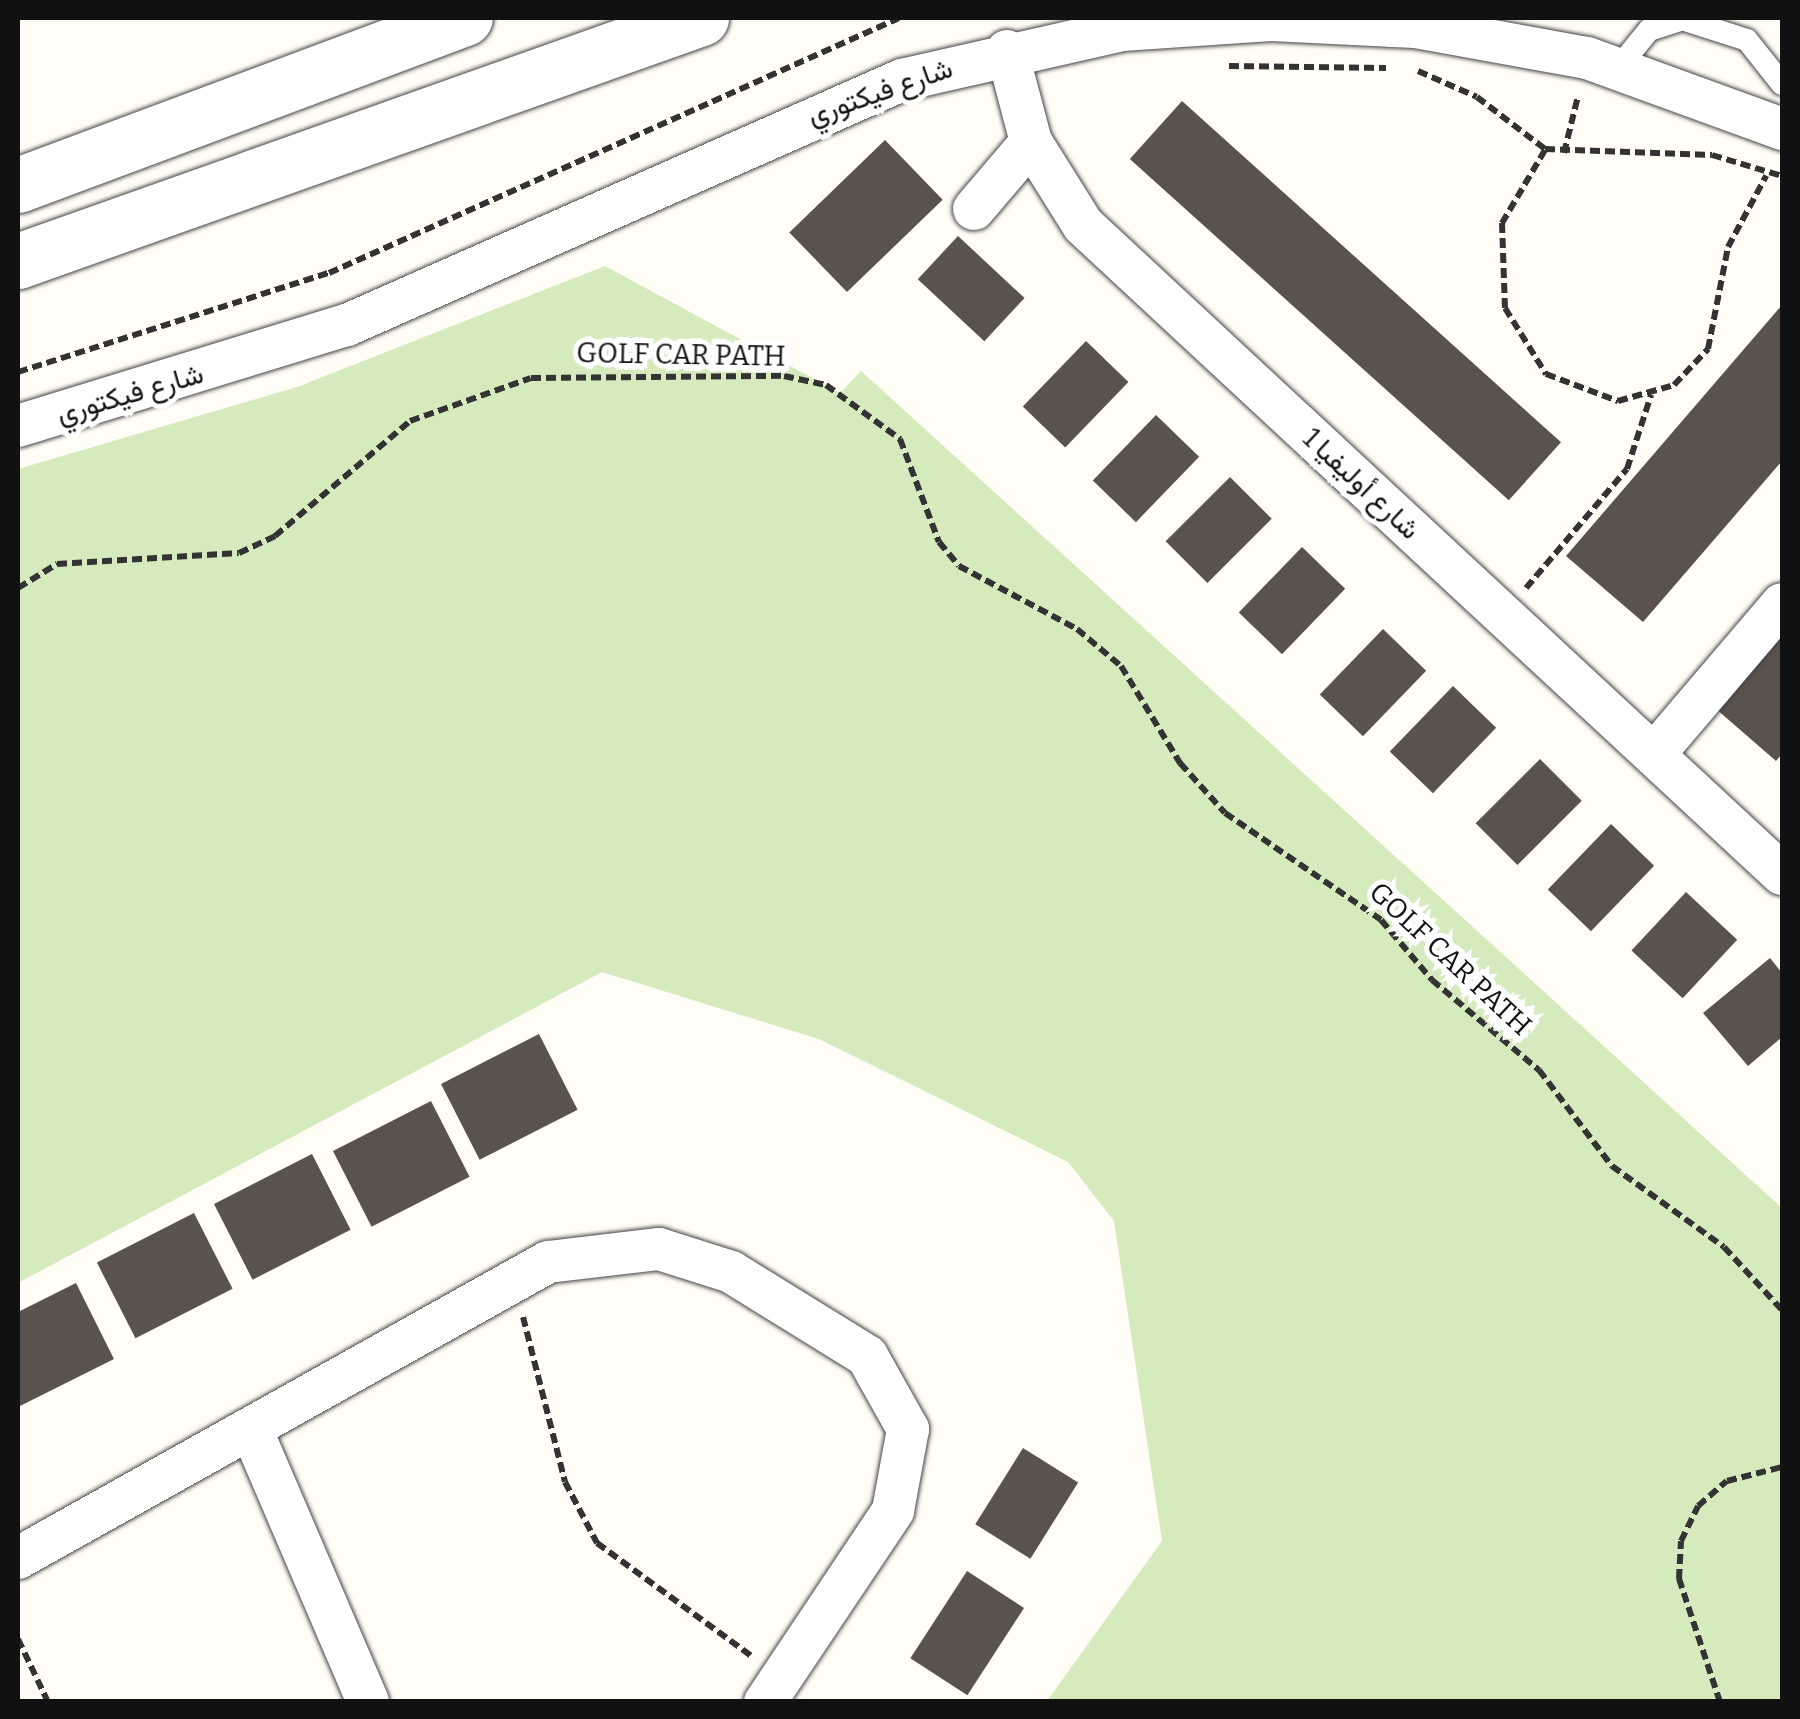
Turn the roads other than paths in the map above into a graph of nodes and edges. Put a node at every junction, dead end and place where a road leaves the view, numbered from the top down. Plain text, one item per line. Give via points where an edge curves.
1 (465, 18) edge
2 (700, 18) edge
3 (1404, 22) edge
4 (1006, 50) junction
5 (1618, 68) junction
6 (1782, 84) edge
7 (1782, 130) edge
8 (1030, 142) junction
9 (18, 185) edge
10 (974, 209) dead end
11 (18, 261) edge
12 (18, 426) edge
13 (1782, 604) edge
14 (1656, 752) junction
15 (1782, 874) edge
16 (252, 1431) junction
17 (18, 1558) edge
18 (774, 1690) edge
19 (368, 1702) edge

1 - 9 street
2 - 11 street
3 - 4 street, شارع فيكتوري via 1140,28
3 - 5 street, شارع فيكتوري
4 - 8 street, شارع أوليفيا 1
4 - 12 street, شارع فيكتوري via 806,116 623,208 347,325
5 - 6 lane via 1649,30 1682,19 1747,40
5 - 7 street, شارع فيكتوري
8 - 10 street
8 - 14 street, شارع أوليفيا 1 via 1083,225
13 - 14 street
14 - 15 street, شارع أوليفيا 1
16 - 17 street
16 - 18 street via 514,1279 584,1251 696,1257 867,1356 886,1376 908,1428 905,1485
16 - 19 street

